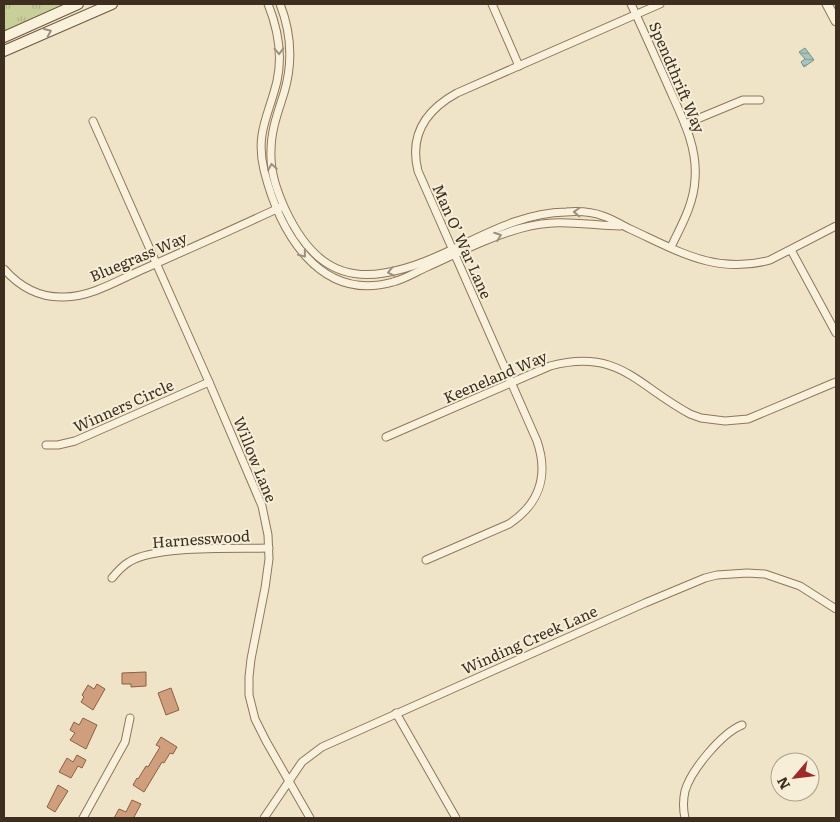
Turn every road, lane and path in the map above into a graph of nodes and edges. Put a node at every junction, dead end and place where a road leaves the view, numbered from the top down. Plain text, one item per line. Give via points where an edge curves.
1 (78, 4) edge
2 (112, 4) edge
3 (268, 4) edge
4 (280, 4) edge
5 (492, 4) edge
6 (631, 4) edge
7 (660, 4) edge
8 (827, 4) edge
9 (636, 14) junction
10 (836, 21) edge
11 (4, 37) edge
12 (4, 52) edge
13 (518, 66) junction
14 (760, 100) dead end
15 (94, 121) dead end
16 (685, 124) junction
17 (280, 207) junction
18 (836, 226) edge
19 (671, 248) junction
20 (791, 250) junction
21 (453, 252) junction
22 (156, 263) junction
23 (4, 269) edge
24 (836, 333) edge
25 (209, 382) junction
26 (836, 382) edge
27 (511, 383) junction
28 (386, 437) dead end
29 (46, 445) dead end
30 (269, 548) junction
31 (426, 560) dead end
32 (112, 578) dead end
33 (836, 609) edge
34 (396, 713) junction
35 (130, 718) dead end
36 (742, 725) dead end
37 (288, 781) junction
38 (83, 818) edge
39 (264, 818) edge
40 (310, 818) edge
41 (456, 818) edge
42 (685, 818) edge

1 - 11 main road
12 -> 2 main road
3 -> 17 street via 278,33 279,68 264,119 261,151 268,185
17 -> 4 street via 270,150 289,70 288,34
5 - 13 street
6 - 9 street, Spendthrift Way
7 - 9 street, Man O’ War Lane
8 - 10 street
9 - 13 street, Man O’ War Lane
9 - 16 street, Spendthrift Way
13 - 21 street, Man O’ War Lane via 447,99 432,110 420,130 416,154 418,172
14 - 16 street via 743,100
15 - 22 street, Willow Lane
16 - 19 street, Spendthrift Way via 694,156 695,180 689,209
21 -> 17 street via 385,273 350,272 327,263 308,249
17 -> 21 street via 299,250 330,276 347,282 388,283
17 - 22 street, Bluegrass Way
18 - 20 street
19 - 20 street via 699,260 729,265 758,263
19 - 21 street via 623,226 568,222 538,224
20 - 24 street
21 - 27 street, Man O’ War Lane
22 - 23 street, Bluegrass Way via 85,294 62,297 32,291
22 - 25 street, Willow Lane
25 - 29 street, Winners Circle via 74,441
25 - 30 street, Willow Lane via 262,506
26 - 27 street, Keeneland Way via 760,415 737,421 690,414 630,374 597,361 567,361
27 - 28 street, Keeneland Way
27 - 31 street, Man O’ War Lane via 541,452 542,476 534,499 519,517 508,524
30 - 32 street, Harnesswood via 152,553 130,561
30 - 37 street, Willow Lane via 251,659 249,695 256,719
33 - 34 street, Winding Creek Lane via 783,579 765,574 717,575 645,603
34 - 37 street, Winding Creek Lane via 322,747 302,762
34 - 41 street
35 - 38 street via 121,750
36 - 42 street via 722,738 693,775 685,791
37 - 39 street, Winding Creek Lane
37 - 40 street, Willow Lane

